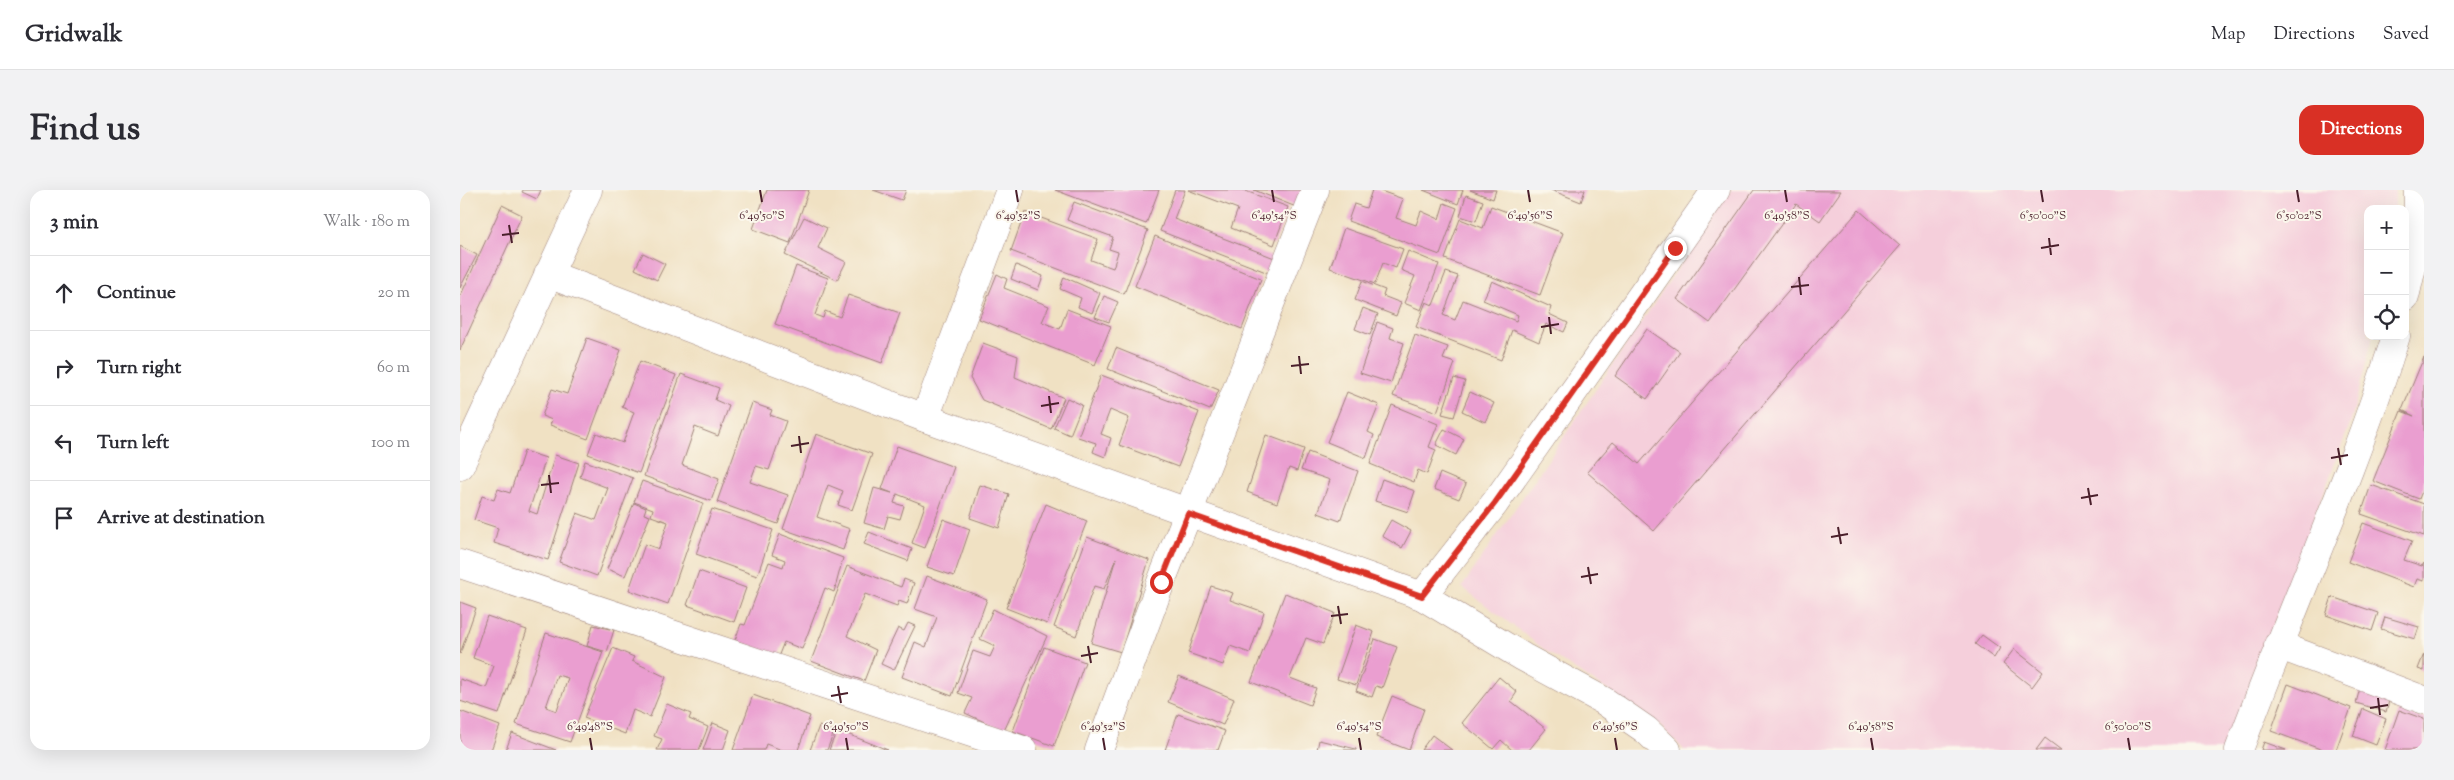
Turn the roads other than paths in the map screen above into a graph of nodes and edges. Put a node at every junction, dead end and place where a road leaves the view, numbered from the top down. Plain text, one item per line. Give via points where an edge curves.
1 (588, 190) edge
2 (1010, 190) edge
3 (1315, 190) edge
4 (1716, 190) edge
5 (2418, 190) edge
6 (548, 274) junction
7 (2405, 295) edge
8 (2395, 340) edge
9 (925, 418) junction
10 (460, 466) edge
11 (1188, 514) junction
12 (460, 564) edge
13 (1422, 596) junction
14 (2278, 646) junction
15 (2424, 700) edge
16 (1023, 750) edge
17 (1099, 750) edge
18 (1667, 750) edge
19 (2239, 750) edge

1 - 6 street
2 - 9 street
3 - 11 street
4 - 13 street via 1495,503
5 - 7 street via 2418,242
6 - 9 street
6 - 10 street
8 - 14 street via 2371,416
9 - 11 street
11 - 13 street
11 - 17 street
12 - 16 street
13 - 18 street via 1604,701 1646,730
14 - 15 street
14 - 19 street

